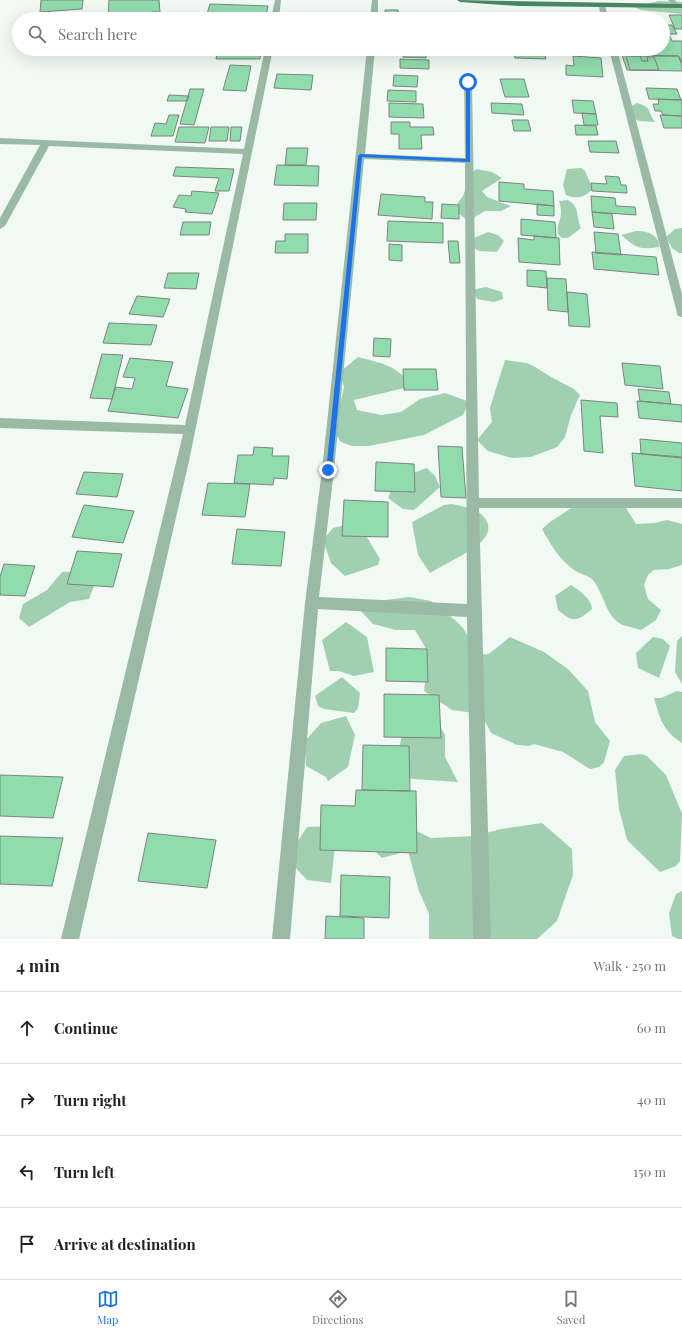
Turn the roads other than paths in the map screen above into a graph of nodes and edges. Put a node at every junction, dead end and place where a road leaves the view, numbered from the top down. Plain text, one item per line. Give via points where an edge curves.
1 (278, 0) edge
2 (376, 0) edge
3 (460, 0) edge
4 (671, 0) edge
5 (595, 4) edge
6 (679, 6) edge
7 (275, 12) edge
8 (375, 12) edge
9 (268, 56) edge
10 (370, 56) edge
11 (615, 56) edge
12 (468, 82) dead end
13 (0, 142) edge
14 (46, 143) junction
15 (248, 152) junction
16 (360, 156) junction
17 (469, 161) junction
18 (0, 226) edge
19 (682, 313) edge
20 (0, 423) edge
21 (189, 430) junction
22 (473, 503) junction
23 (682, 503) edge
24 (312, 603) junction
25 (474, 611) junction
26 (70, 939) edge
27 (281, 939) edge
28 (482, 939) edge

1 - 7 street
2 - 8 street
3 - 5 main road
4 - 6 street
5 - 6 main road
9 - 15 street
10 - 16 street
11 - 19 street
12 - 17 street
13 - 14 street
14 - 15 street
14 - 18 street
15 - 21 street
16 - 17 street
16 - 24 street
17 - 22 street
20 - 21 street
21 - 26 street
22 - 23 street
22 - 25 street
24 - 25 street
24 - 27 street
25 - 28 street

